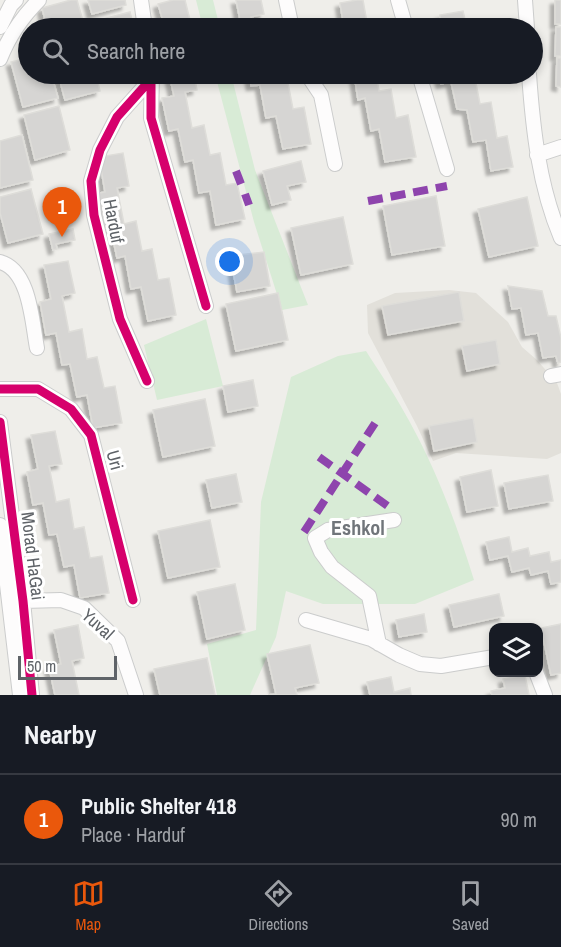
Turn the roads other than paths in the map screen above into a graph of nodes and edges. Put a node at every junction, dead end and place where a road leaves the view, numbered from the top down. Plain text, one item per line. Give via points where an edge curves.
1 (39, 0) edge
2 (141, 0) edge
3 (286, 0) edge
4 (398, 0) edge
5 (524, 0) edge
6 (12, 2) edge
7 (23, 17) joint
8 (144, 18) edge
9 (290, 18) edge
10 (403, 18) edge
11 (526, 18) edge
12 (18, 25) edge
13 (0, 27) edge
14 (0, 59) edge
15 (145, 84) edge
16 (152, 84) edge
17 (314, 84) edge
18 (422, 84) edge
19 (530, 84) edge
20 (561, 147) edge
21 (537, 155) junction
22 (335, 164) dead end
23 (447, 169) dead end
24 (561, 238) edge
25 (0, 262) edge
26 (206, 306) dead end
27 (38, 348) dead end
28 (147, 381) dead end
29 (0, 388) edge
30 (0, 422) edge
31 (394, 520) dead end
32 (0, 525) edge
33 (134, 600) dead end
34 (23, 601) junction
35 (306, 620) dead end
36 (379, 644) junction
37 (489, 658) edge
38 (538, 677) edge
39 (20, 695) edge
40 (32, 695) edge
41 (136, 695) edge
42 (545, 695) edge

1 - 7 street
2 - 8 street
3 - 9 street
4 - 10 street
5 - 11 street
6 - 7 street
6 - 13 street
12 - 14 street
15 - 28 street, Harduf via 117,117 100,150 91,182 94,215 120,319
16 - 26 street, Harduf via 152,118
17 - 22 street via 321,95
18 - 23 street
19 - 21 street
20 - 21 street
21 - 24 street
25 - 27 street via 14,269 24,283
29 - 33 street, Uri via 38,389 72,409 91,435
30 - 34 street, Morad HaGai
31 - 36 street via 328,530 315,538 332,567 369,596
32 - 39 street, Morad HaGai
34 - 40 street, Morad HaGai
34 - 41 street, Yuval via 61,600 84,608 118,641
35 - 36 street
36 - 37 street via 420,664 441,666
38 - 42 street

